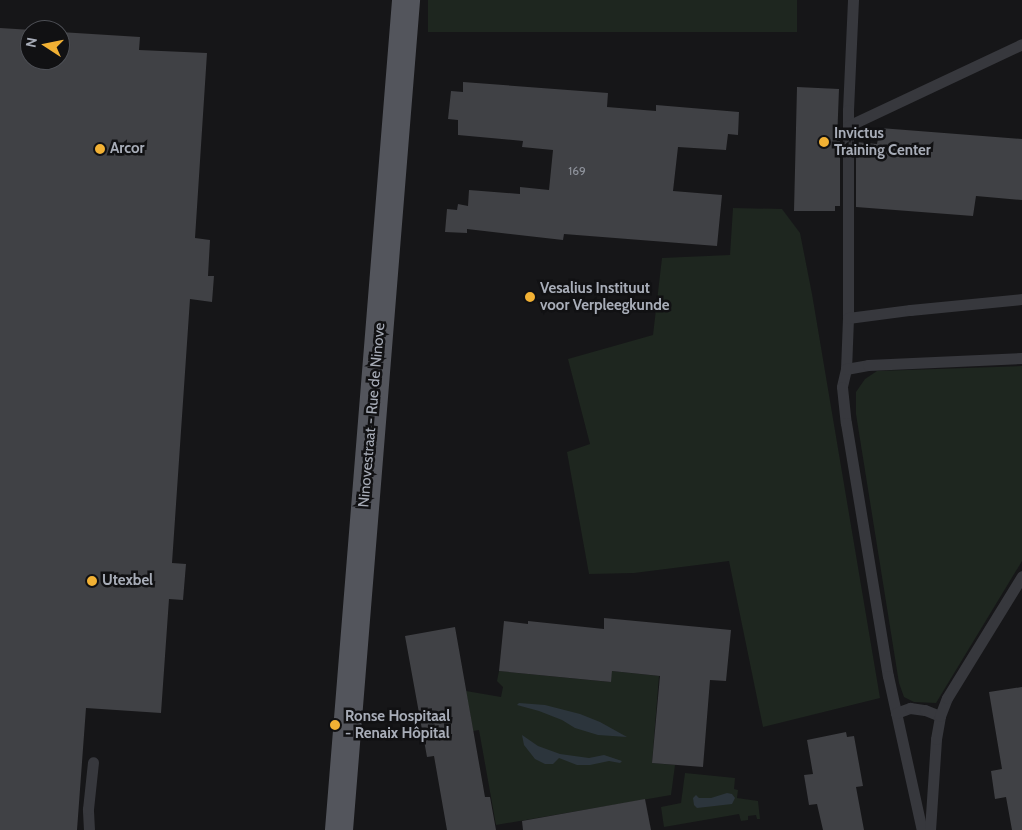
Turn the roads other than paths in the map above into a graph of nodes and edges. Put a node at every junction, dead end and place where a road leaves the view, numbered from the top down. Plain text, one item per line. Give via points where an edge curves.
1 (406, 0) edge
2 (853, 0) edge
3 (1022, 44) edge
4 (848, 126) junction
5 (1022, 299) edge
6 (848, 318) junction
7 (1022, 358) edge
8 (846, 369) junction
9 (1022, 576) edge
10 (896, 713) junction
11 (940, 716) junction
12 (94, 762) dead end
13 (89, 830) edge
14 (338, 830) edge
15 (922, 830) edge
16 (930, 830) edge

1 - 14 main road, Ninovestraat - Rue de Ninove
2 - 4 lane
3 - 4 lane
4 - 6 lane
5 - 6 lane
6 - 8 lane
7 - 8 lane via 868,365
8 - 10 lane via 842,386 846,423
9 - 11 lane
10 - 11 lane via 910,708
10 - 15 lane
11 - 16 lane
12 - 13 lane via 88,808

